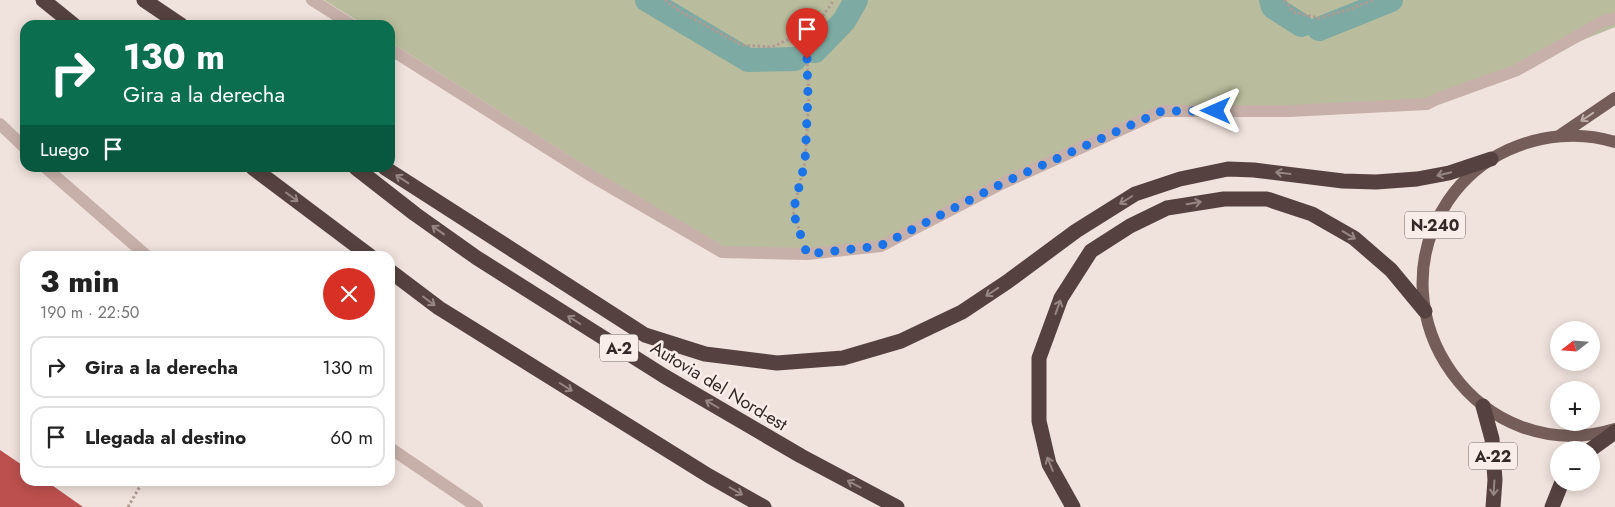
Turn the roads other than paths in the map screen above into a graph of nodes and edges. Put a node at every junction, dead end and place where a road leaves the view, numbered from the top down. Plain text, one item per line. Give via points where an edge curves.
1 (43, 0) edge
2 (143, 0) edge
3 (312, 0) edge
4 (1615, 18) edge
5 (68, 20) edge
6 (168, 20) edge
7 (173, 20) edge
8 (344, 20) edge
9 (395, 52) edge
10 (1615, 98) edge
11 (0, 124) edge
12 (1560, 136) junction
13 (1615, 142) edge
14 (20, 143) edge
15 (1491, 159) junction
16 (51, 172) edge
17 (258, 172) edge
18 (361, 172) edge
19 (391, 172) edge
20 (141, 251) edge
21 (363, 251) edge
22 (395, 275) edge
23 (1425, 311) junction
24 (1483, 406) junction
25 (1615, 430) edge
26 (1600, 442) edge
27 (395, 451) edge
28 (1558, 491) edge
29 (477, 507) edge
30 (764, 507) edge
31 (897, 507) edge
32 (1073, 507) edge
33 (1493, 507) edge
34 (1552, 507) edge

1 - 5 highway
2 - 6 highway
2 - 7 highway
3 - 8 street
4 - 9 street via 1604,21 1517,70 1427,104 1289,111 1162,111 1003,183 880,246 807,254 722,252 588,174
10 -> 12 main road, N-240
11 - 14 street
12 - 13 main road, N-240 via 1585,136
12 - 15 main road, N-240 via 1524,144
15 -> 19 highway via 1449,173 1376,182 1228,169 1180,179 1135,194 1076,231 962,312 901,341 843,358 777,363 705,354 645,335
15 - 23 main road, N-240 via 1464,182 1435,225 1425,258
16 - 20 street
17 -> 21 highway
31 -> 18 highway, Autovia del Nord-est / A-2 via 801,456 648,366 477,258
22 -> 30 highway via 439,308
23 - 24 main road, N-240 via 1434,344 1442,359 1463,387
32 -> 23 highway via 1049,464 1039,421 1039,358 1061,298 1091,251 1130,226 1167,208 1224,198 1267,199 1312,214 1354,238 1391,270
24 - 25 main road, N-240 via 1516,424 1542,432 1583,435
24 -> 33 highway, A-22 via 1492,439
25 - 26 highway
27 - 29 street
28 - 34 highway

